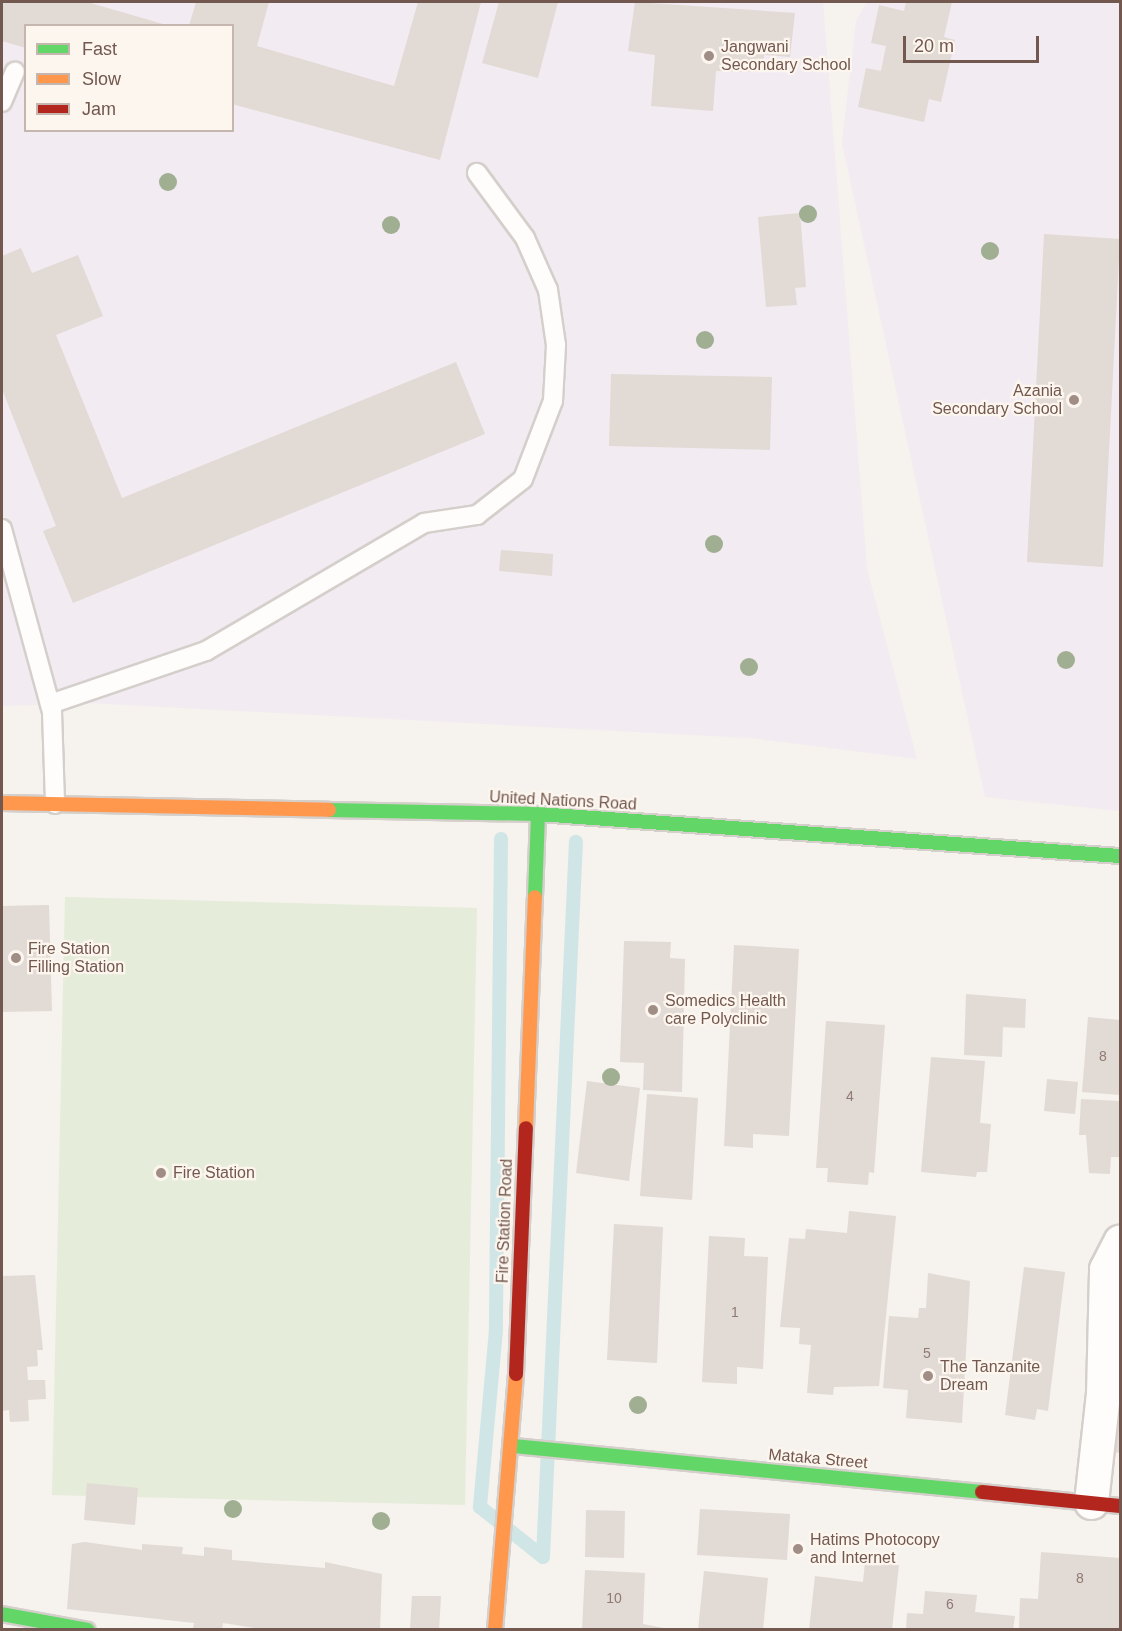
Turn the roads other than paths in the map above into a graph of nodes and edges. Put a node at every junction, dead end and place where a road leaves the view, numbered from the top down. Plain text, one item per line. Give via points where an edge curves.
1 (15, 72) dead end
2 (2, 102) edge
3 (477, 173) dead end
4 (2, 529) edge
5 (50, 704) junction
6 (2, 802) edge
7 (55, 804) junction
8 (538, 814) junction
9 (1120, 856) edge
10 (1120, 1242) edge
11 (513, 1446) junction
12 (1106, 1504) edge
13 (2, 1614) edge
14 (39, 1627) edge
15 (88, 1629) edge
16 (495, 1629) edge

1 - 2 lane
3 - 5 lane via 525,238 548,290 556,345 552,401 523,478 477,515 424,523 206,651
4 - 5 lane
5 - 7 lane
6 - 7 street, United Nations Road
7 - 8 street, United Nations Road
8 - 9 street, United Nations Road
8 - 11 street, Fire Station Road
10 - 12 street via 1106,1269
11 - 12 street, Mataka Street
11 - 16 street, Fire Station Road
13 - 14 street
14 - 15 street

